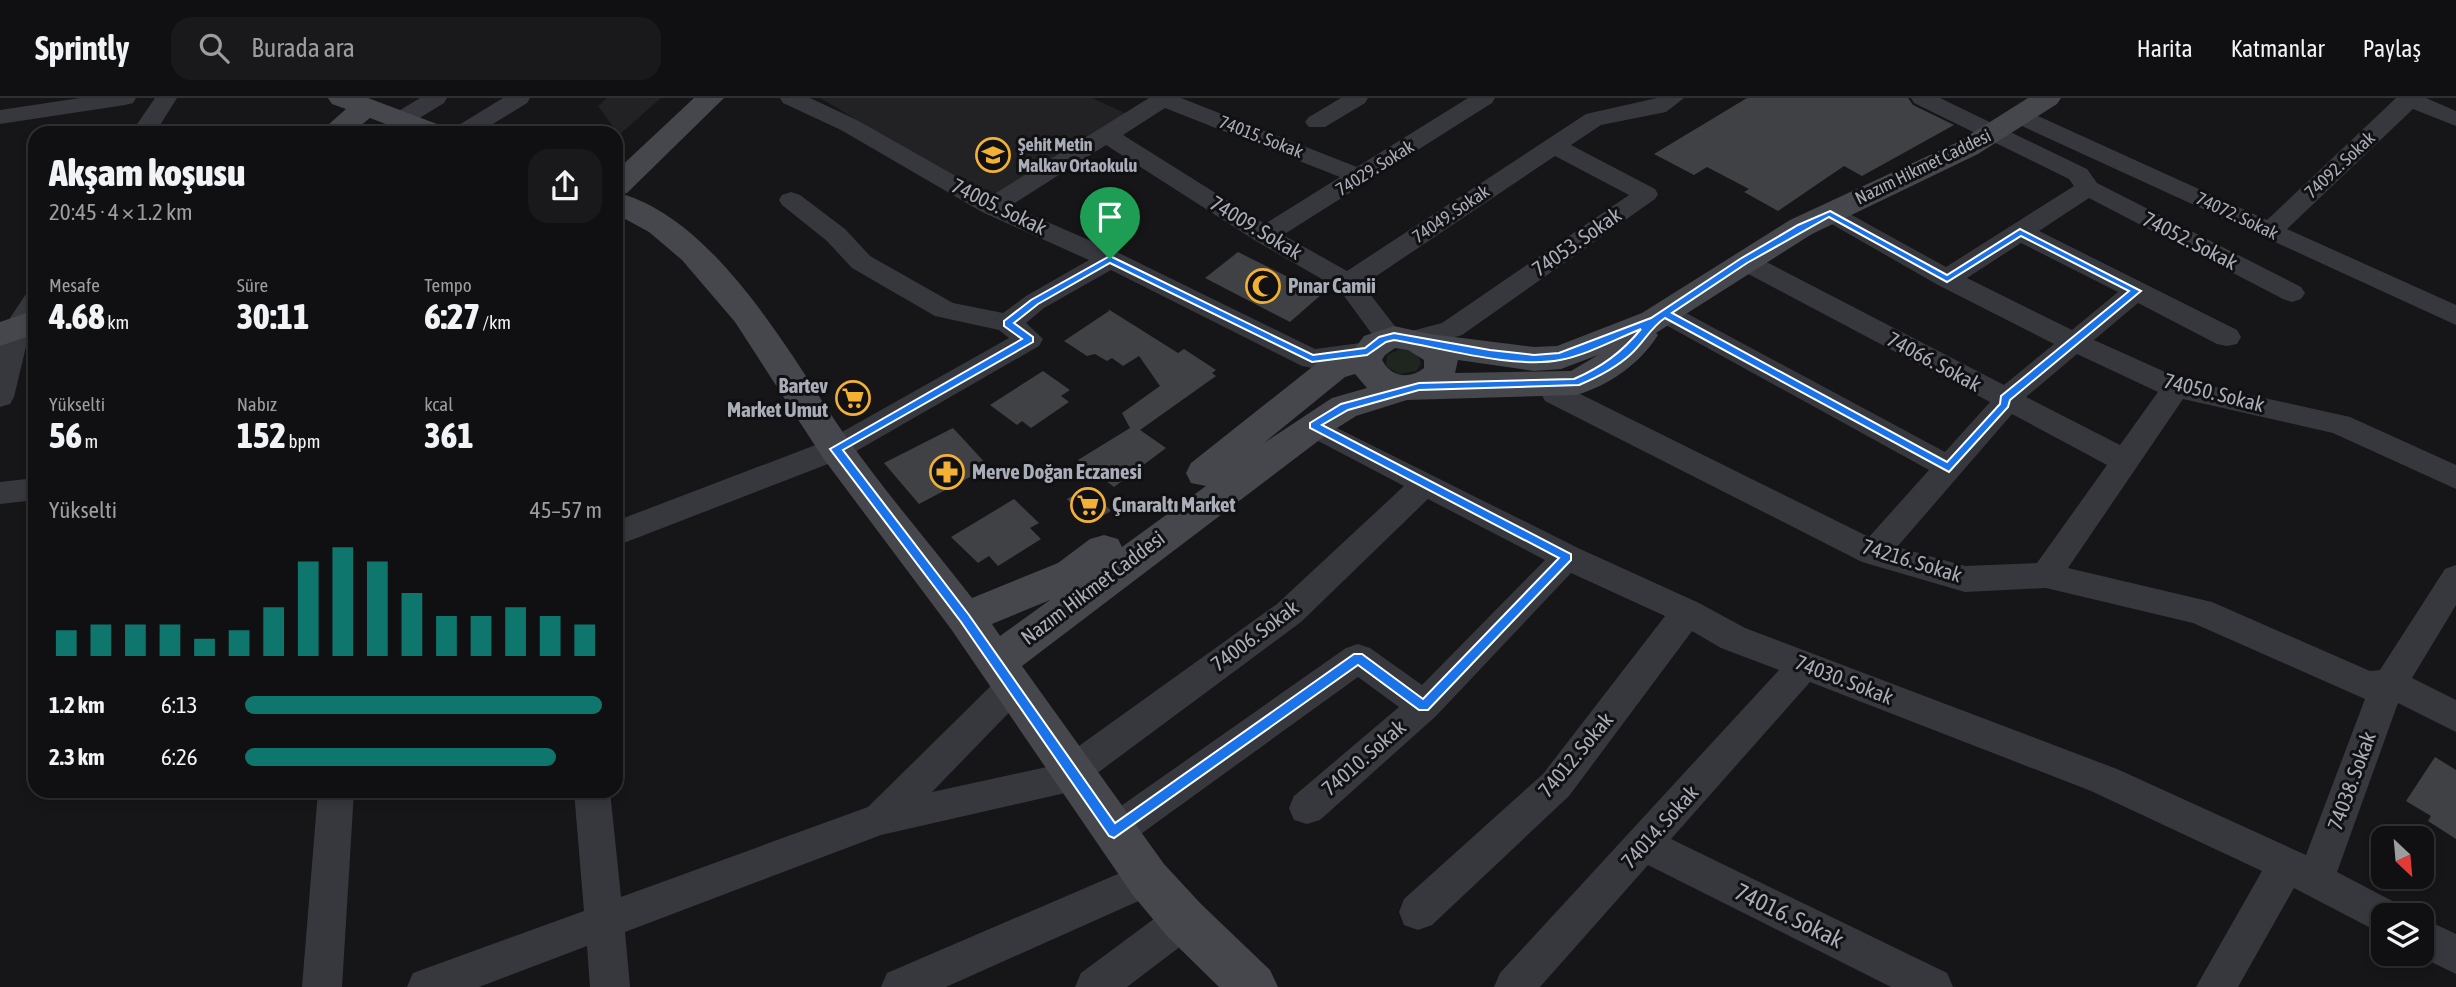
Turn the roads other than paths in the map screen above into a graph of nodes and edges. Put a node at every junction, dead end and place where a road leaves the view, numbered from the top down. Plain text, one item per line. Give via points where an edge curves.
1 (125, 98) edge
2 (166, 98) edge
3 (436, 98) edge
4 (519, 98) edge
5 (710, 98) edge
6 (793, 98) edge
7 (1357, 98) edge
8 (1673, 98) edge
9 (1922, 98) edge
10 (2047, 98) edge
11 (1162, 99) edge
12 (2408, 99) edge
13 (350, 100) edge
14 (1473, 101) edge
15 (0, 117) edge
16 (2456, 119) edge
17 (400, 120) junction
18 (1317, 122) dead end
19 (2007, 124) junction
20 (148, 126) edge
21 (337, 126) edge
22 (416, 126) edge
23 (473, 126) edge
24 (1107, 135) junction
25 (1554, 146) junction
26 (1361, 177) junction
27 (2088, 188) junction
28 (623, 193) edge
29 (791, 200) dead end
30 (623, 204) edge
31 (991, 207) junction
32 (1830, 213) junction
33 (2020, 232) junction
34 (2270, 232) junction
35 (1265, 235) junction
36 (1110, 259) junction
37 (1744, 261) junction
38 (1947, 279) junction
39 (1348, 283) junction
40 (2136, 291) junction
41 (2292, 293) dead end
42 (28, 311) edge
43 (2456, 316) edge
44 (1660, 317) junction
45 (1008, 323) junction
46 (17, 328) edge
47 (2227, 337) dead end
48 (2072, 341) junction
49 (1394, 347) junction
50 (1550, 384) junction
51 (1412, 387) junction
52 (2176, 388) junction
53 (0, 397) edge
54 (2005, 399) junction
55 (1314, 426) junction
56 (836, 449) junction
57 (2125, 461) junction
58 (1949, 468) junction
59 (2456, 478) edge
60 (1426, 484) junction
61 (28, 490) edge
62 (0, 493) edge
63 (623, 531) edge
64 (1872, 552) junction
65 (1567, 557) junction
66 (2046, 575) junction
67 (2456, 578) edge
68 (1688, 612) junction
69 (965, 618) junction
70 (1804, 665) junction
71 (1005, 674) junction
72 (2390, 683) junction
73 (1424, 706) junction
74 (2456, 717) edge
75 (1072, 775) junction
76 (336, 798) edge
77 (593, 798) edge
78 (1307, 808) dead end
79 (881, 819) junction
80 (1114, 832) junction
81 (1645, 845) junction
82 (2301, 872) junction
83 (1148, 879) junction
84 (2371, 910) edge
85 (1418, 912) dead end
86 (605, 919) junction
87 (1184, 920) junction
88 (2434, 944) edge
89 (2456, 956) edge
90 (322, 987) edge
91 (427, 987) edge
92 (610, 987) edge
93 (901, 987) edge
94 (1095, 987) edge
95 (1253, 987) edge
96 (1514, 987) edge
97 (1933, 987) edge
98 (2216, 987) edge

1 - 15 street
2 - 20 street
3 - 17 street
4 - 23 street
5 - 28 main road
6 - 31 street, 74005. Sokak
7 - 18 street
8 - 25 street, 74049. Sokak via 1658,107 1594,119
9 - 19 street
10 - 19 main road, Nazım Hikmet Caddesi
11 - 24 street
11 - 26 street, 74015. Sokak
12 - 16 street
12 - 34 street, 74092. Sokak
13 - 17 main road
13 - 21 main road
14 - 26 street, 74029. Sokak
17 - 22 main road
19 - 27 street, 74052. Sokak via 2078,174
19 - 32 main road, Nazım Hikmet Caddesi
19 - 34 street, 74072. Sokak
24 - 31 street
24 - 35 street, 74009. Sokak
25 - 39 street, 74049. Sokak
25 - 49 street, 74053. Sokak via 1646,194 1452,329
26 - 35 street, 74029. Sokak
27 - 33 street
27 - 41 street, 74052. Sokak
29 - 45 street via 861,262 945,310
30 - 56 main road via 693,253 747,314
31 - 36 street, 74005. Sokak
32 - 37 main road, Nazım Hikmet Caddesi
32 - 38 street, 74050. Sokak
33 - 38 street
33 - 40 street
34 - 43 street, 74072. Sokak
35 - 39 street, 74009. Sokak
36 - 45 street
36 - 49 street, 74005. Sokak via 1312,359
37 - 44 main road, Nazım Hikmet Caddesi
37 - 54 street, 74066. Sokak
38 - 48 street, 74050. Sokak
39 - 49 street, 74009. Sokak
40 - 47 street
40 - 48 street
42 - 46 street
44 - 49 main road, Nazım Hikmet Caddesi via 1561,357 1534,359
44 - 50 main road, Nazım Hikmet Caddesi via 1599,373 1576,383
44 - 58 street
45 - 56 street via 1029,339
46 - 53 street
48 - 52 street, 74050. Sokak
48 - 54 street
49 - 51 main road via 1373,376
49 - 51 main road via 1440,360 1437,376
49 - 69 main road, Nazım Hikmet Caddesi via 1333,368 1072,575
50 - 51 main road, Nazım Hikmet Caddesi
50 - 64 street, 74216. Sokak via 1555,394
51 - 55 main road, Nazım Hikmet Caddesi via 1344,407
52 - 57 street
52 - 59 street, 74050. Sokak via 2340,425
54 - 57 street, 74066. Sokak
54 - 58 street
55 - 60 street, 74030. Sokak
55 - 71 main road, Nazım Hikmet Caddesi via 1254,468
56 - 63 street
56 - 69 main road
57 - 66 street
58 - 64 street
60 - 65 street, 74030. Sokak
60 - 75 street, 74006. Sokak via 1289,613
61 - 62 street
64 - 66 street, 74216. Sokak via 1965,579
65 - 68 street, 74030. Sokak
65 - 73 street, 74010. Sokak
66 - 72 street, 74216. Sokak via 2200,611 2368,686
67 - 72 street, 74038. Sokak
68 - 70 street, 74030. Sokak via 1733,638
68 - 85 street, 74012. Sokak via 1556,785
69 - 71 main road
70 - 81 street, 74014. Sokak
70 - 82 street, 74030. Sokak via 2104,780
71 - 75 main road
71 - 79 street
72 - 74 street, 74216. Sokak
72 - 82 street, 74038. Sokak
73 - 78 street, 74010. Sokak
73 - 80 street via 1358,658
75 - 79 street
75 - 80 main road
76 - 90 street
77 - 86 street
79 - 86 street
80 - 83 main road
81 - 96 street, 74014. Sokak
81 - 97 street, 74016. Sokak
82 - 84 street, 74030. Sokak
82 - 98 street, 74038. Sokak
83 - 87 main road
83 - 93 street
86 - 91 street
86 - 92 street
87 - 94 street
87 - 95 main road
88 - 89 street

